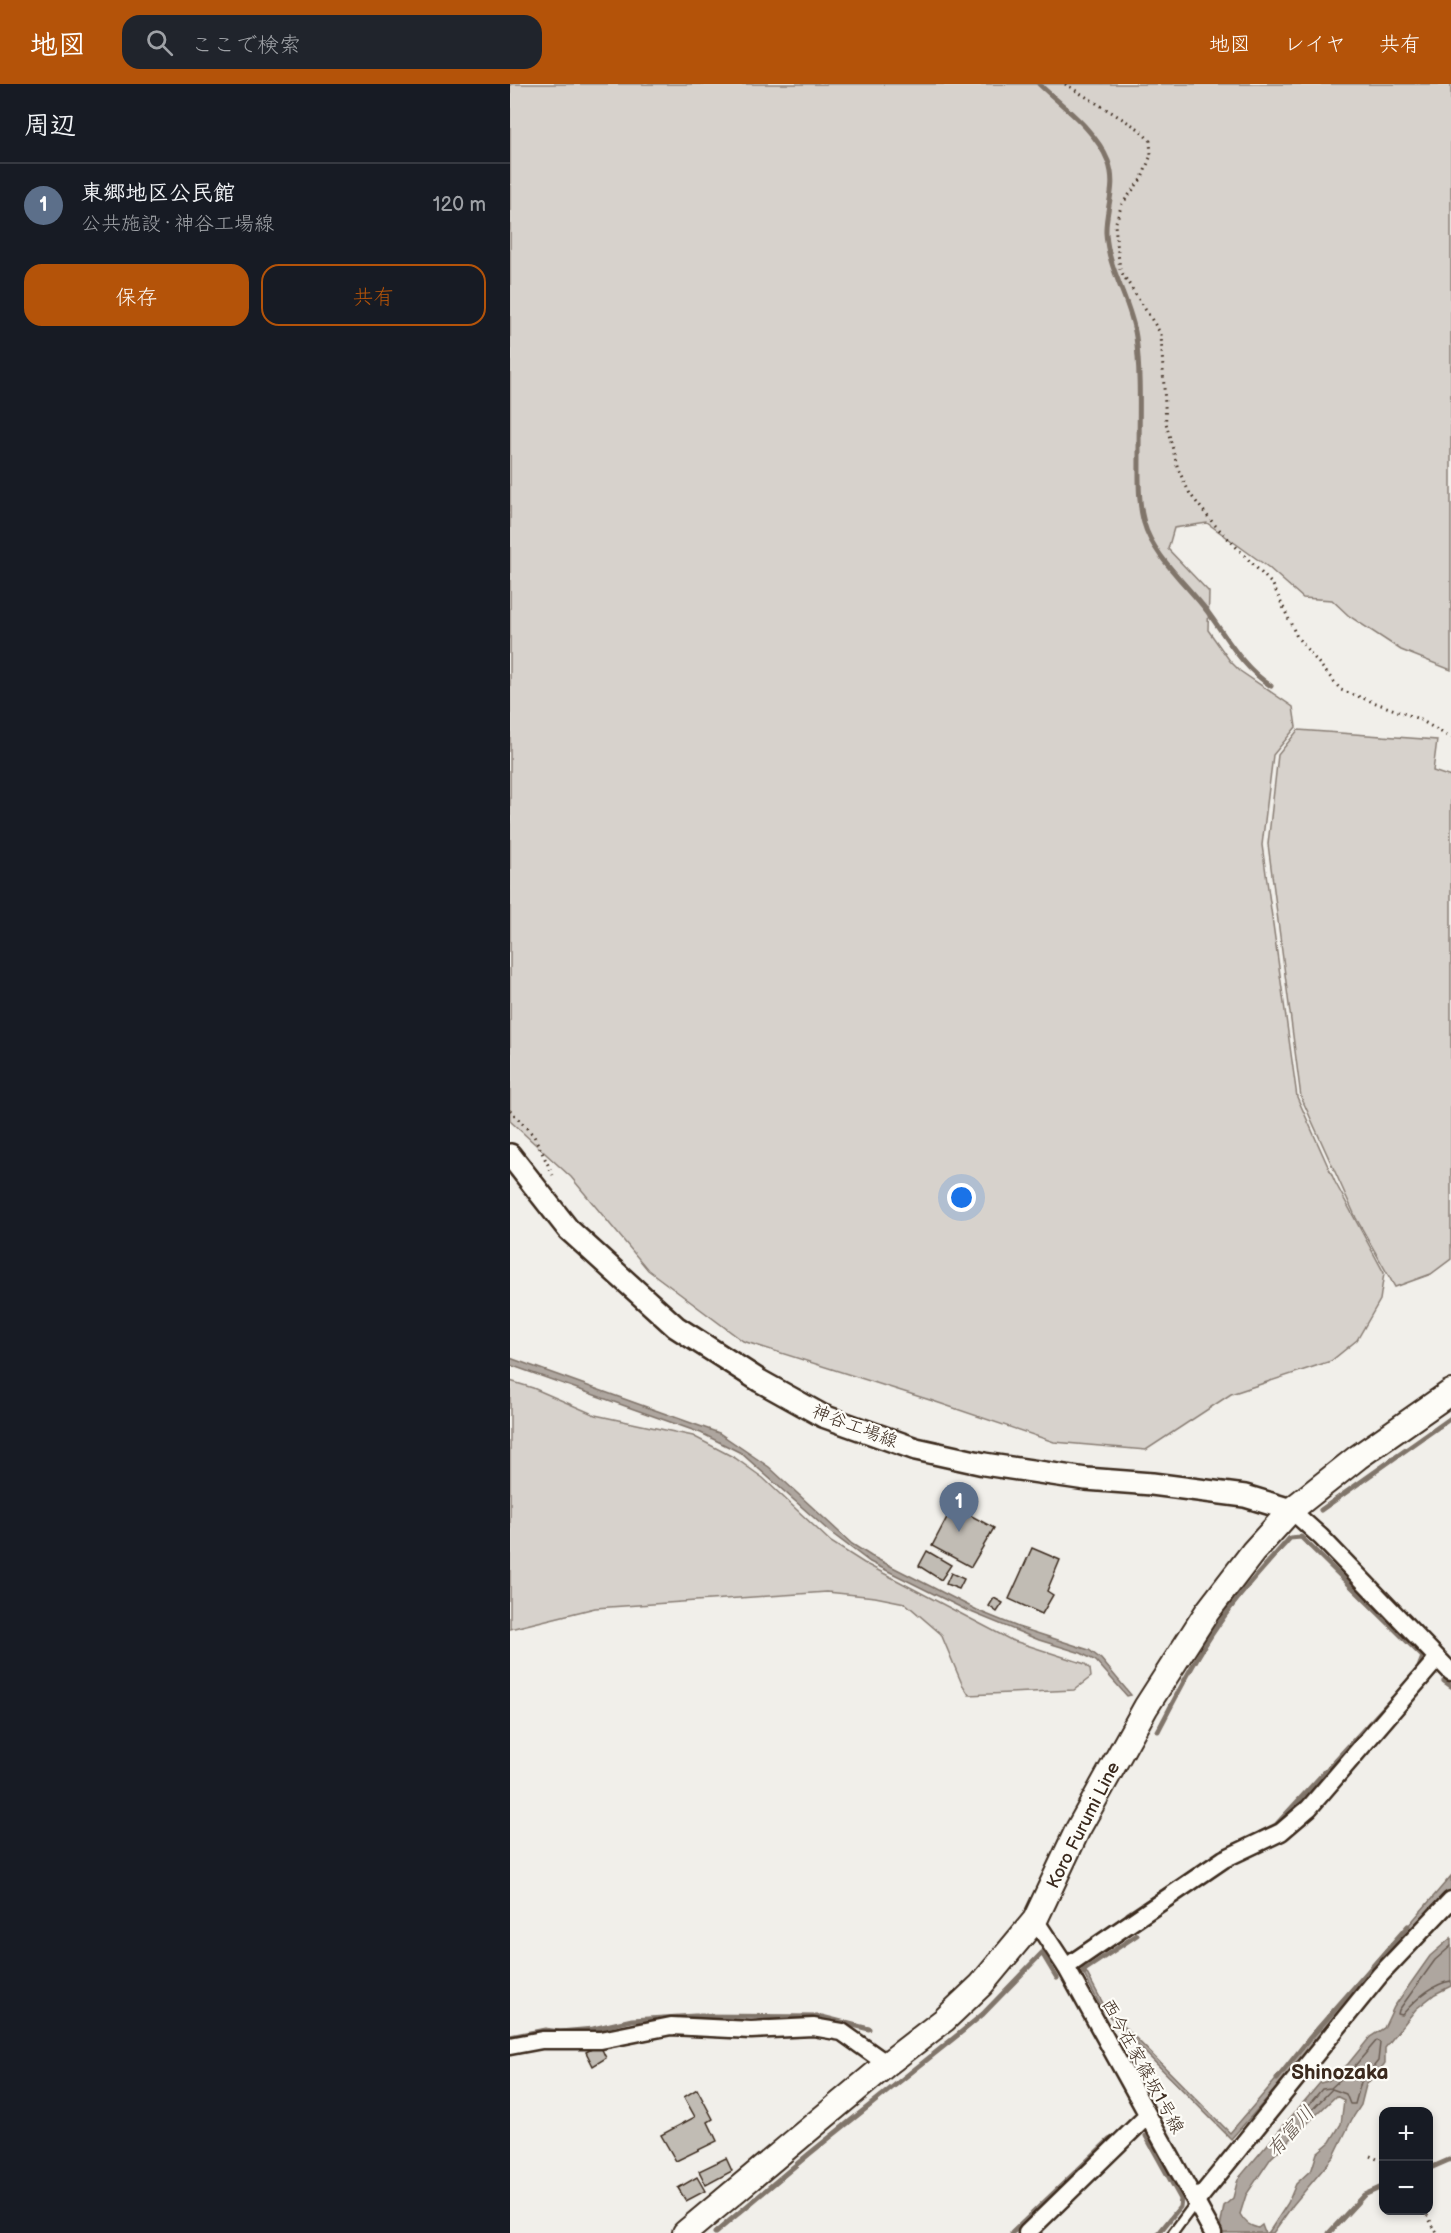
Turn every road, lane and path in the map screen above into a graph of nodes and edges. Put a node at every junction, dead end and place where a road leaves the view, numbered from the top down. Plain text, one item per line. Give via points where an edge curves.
1 (1065, 84) edge
2 (1451, 738) edge
3 (510, 1110) edge
4 (510, 1155) edge
5 (544, 1198) junction
6 (1451, 1392) edge
7 (1291, 1510) junction
8 (1437, 1659) junction
9 (1451, 1672) edge
10 (1451, 1900) edge
11 (1035, 1920) junction
12 (1066, 1967) junction
13 (510, 2046) edge
14 (887, 2064) junction
15 (1147, 2115) junction
16 (1370, 2156) dead end
17 (1381, 2161) edge
18 (1196, 2202) junction
19 (1426, 2215) edge
20 (1210, 2226) edge
21 (685, 2233) edge
22 (1027, 2233) edge
23 (1173, 2233) edge
24 (1437, 2233) edge

1 - 2 path via 1139,129 1150,141 1151,155 1142,178 1122,204 1114,225 1120,270 1161,333 1166,423 1178,469 1190,494 1273,585 1297,637 1341,690 1419,719
3 - 5 path via 534,1136 555,1179 556,1185
4 - 5 street, 神谷工場線
5 - 7 street, 神谷工場線 via 568,1229 676,1327 823,1416 916,1449 984,1464 1245,1496
6 - 7 main road, Koro Furumi Line
7 - 8 street
7 - 11 main road, Koro Furumi Line via 1207,1612 1146,1707 1077,1831
8 - 9 street
8 - 12 street via 1309,1808 1281,1832 1224,1858
10 - 18 street via 1380,1975
11 - 12 street, 西今在家篠坂1号線
11 - 14 main road, Koro Furumi Line via 981,1985 945,2020
12 - 15 street, 西今在家篠坂1号線
13 - 14 street via 542,2040 601,2040 671,2026 741,2030 813,2027 842,2032
14 - 21 main road, Koro Furumi Line
15 - 18 street, 西今在家篠坂1号線
15 - 22 street
16 - 17 path
18 - 20 street, 西今在家篠坂1号線
18 - 23 lane
19 - 24 path

